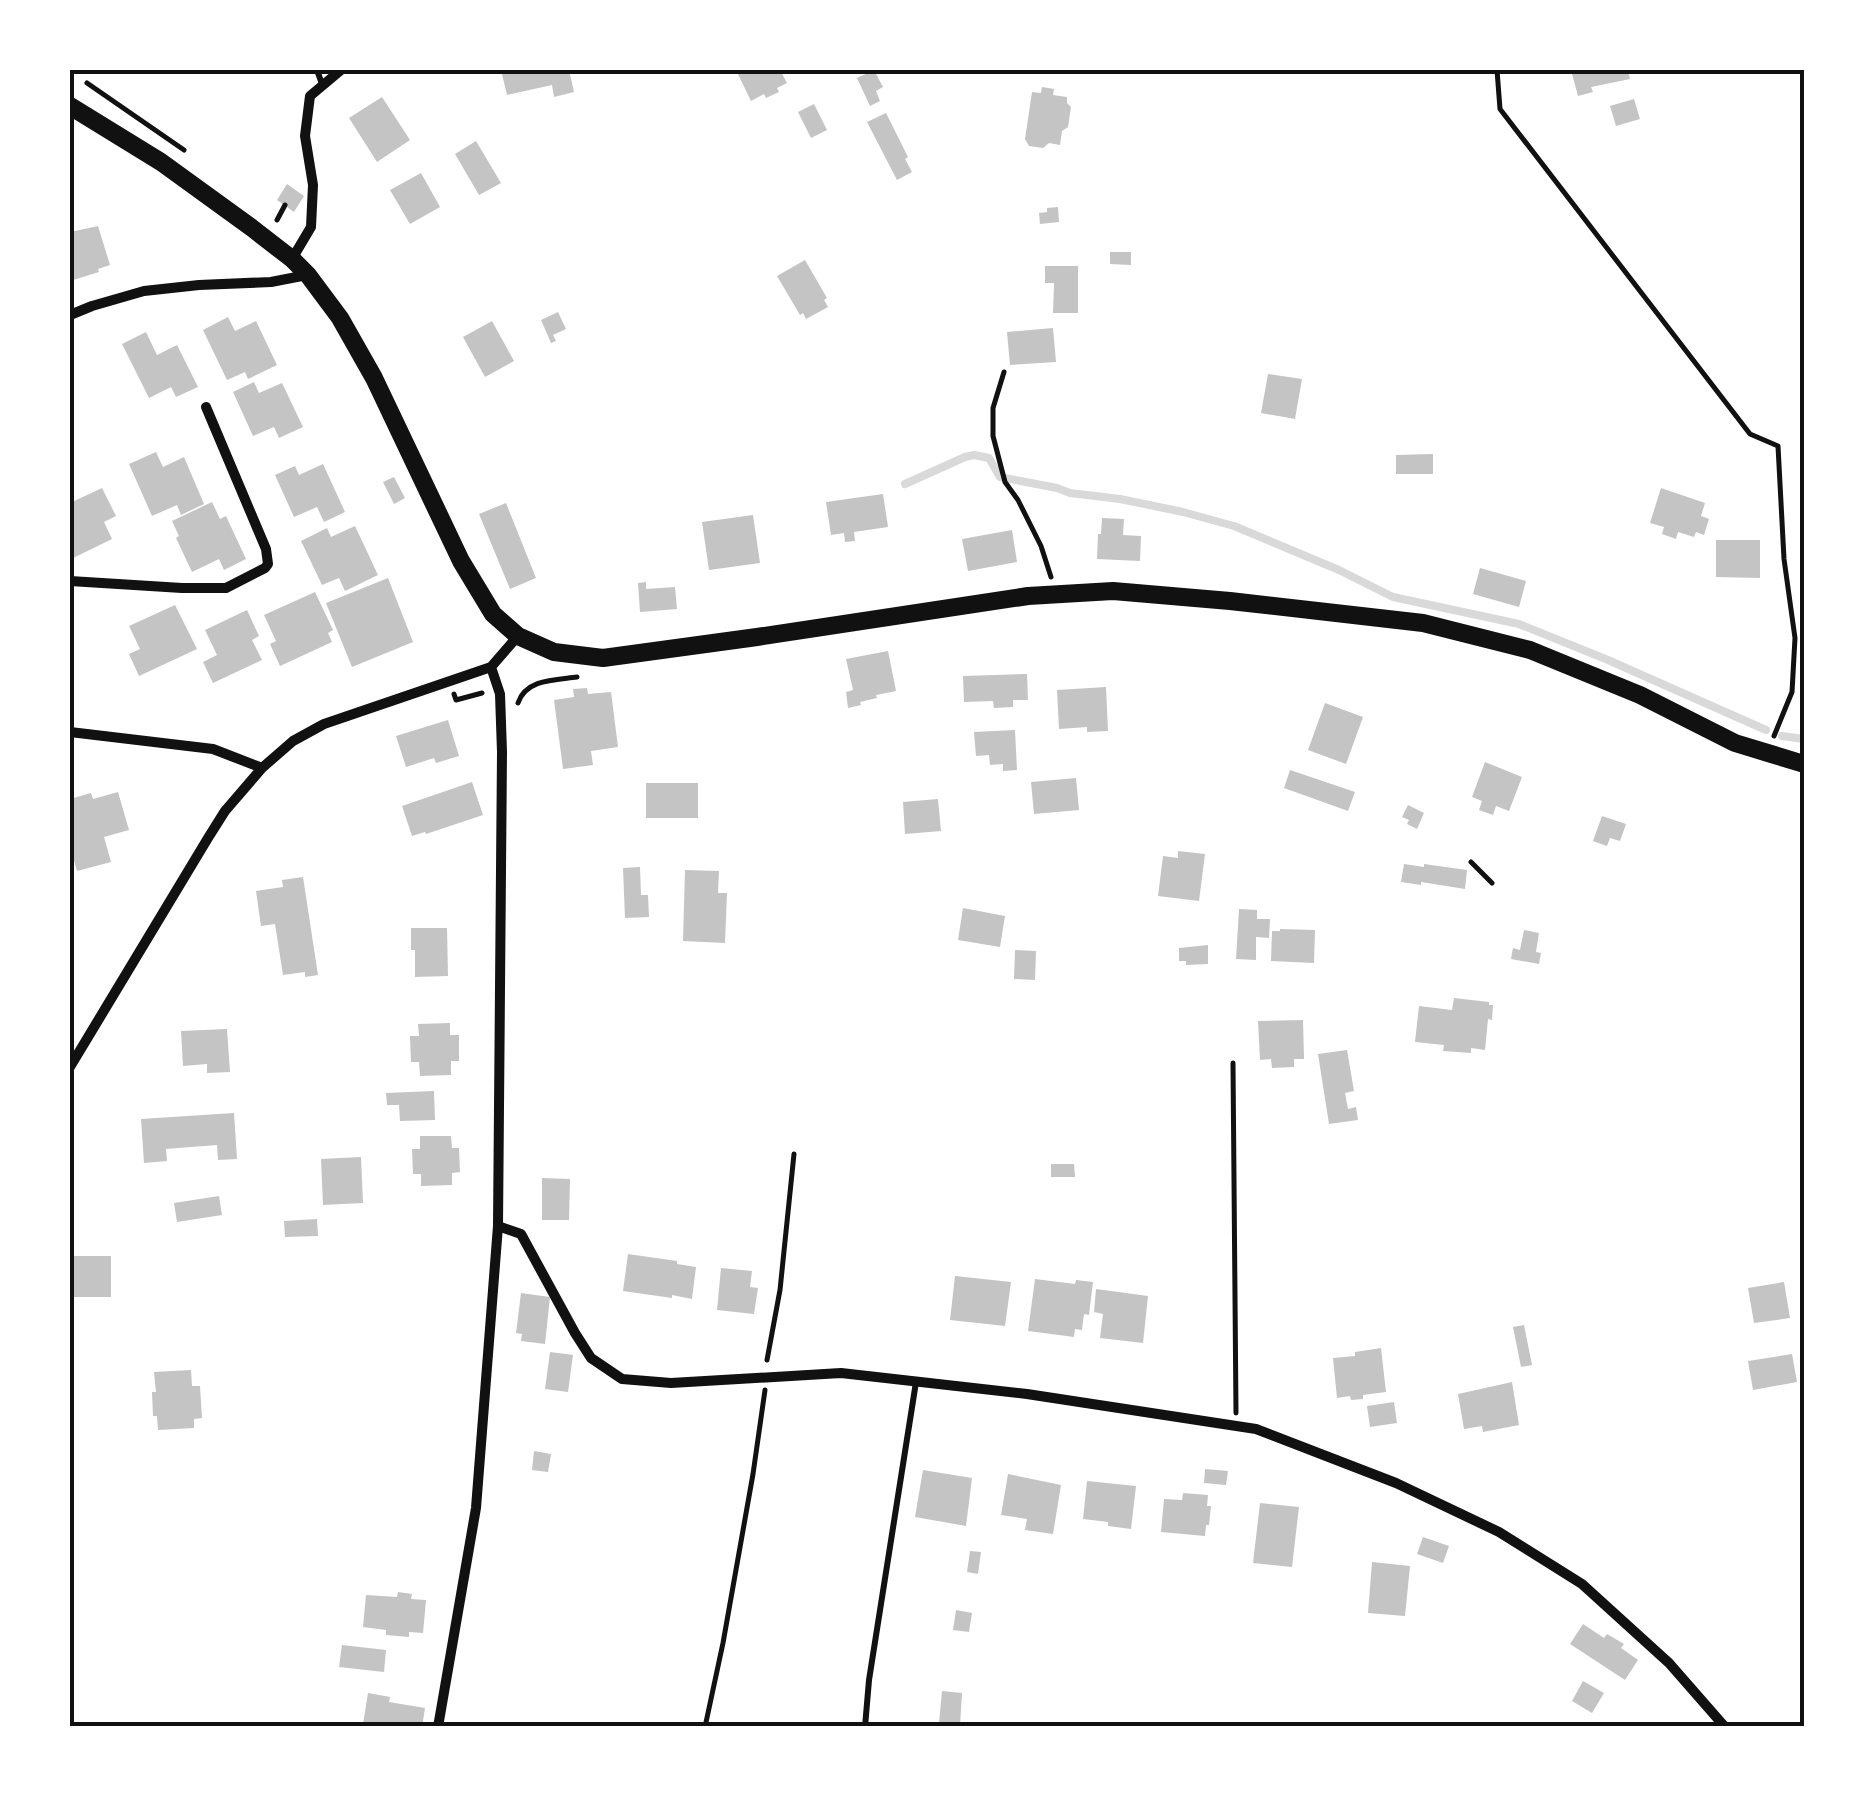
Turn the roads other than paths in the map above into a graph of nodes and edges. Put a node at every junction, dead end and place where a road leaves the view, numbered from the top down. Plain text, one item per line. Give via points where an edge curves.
1 (317, 70) edge
2 (341, 70) edge
3 (323, 85) junction
4 (70, 106) edge
5 (292, 259) junction
6 (308, 275) junction
7 (70, 315) edge
8 (206, 407) dead end
9 (70, 581) edge
10 (518, 636) junction
11 (491, 667) junction
12 (70, 732) edge
13 (1804, 764) edge
14 (262, 768) junction
15 (70, 1068) edge
16 (498, 1226) junction
17 (916, 1382) junction
18 (438, 1727) edge
19 (866, 1727) edge
20 (1725, 1727) edge

1 - 3 lane
2 - 3 street
3 - 5 street via 310,96 305,136 311,228
4 - 5 main road via 161,162
5 - 6 main road
6 - 7 street via 144,292
6 - 10 main road via 374,378 461,561 494,614
8 - 9 street via 266,549 265,568 226,588
10 - 11 street
10 - 13 main road via 554,652 603,658 1028,596 1112,591 1230,600 1422,623 1530,650 1734,743
11 - 14 street via 322,725
11 - 16 street via 500,694 502,824
12 - 14 street via 213,749
14 - 15 street via 225,810
16 - 17 street via 521,1234 591,1358 622,1379 841,1374
16 - 18 street via 476,1508
17 - 19 lane
17 - 20 street via 1256,1429 1396,1483 1499,1532 1582,1584 1669,1663

